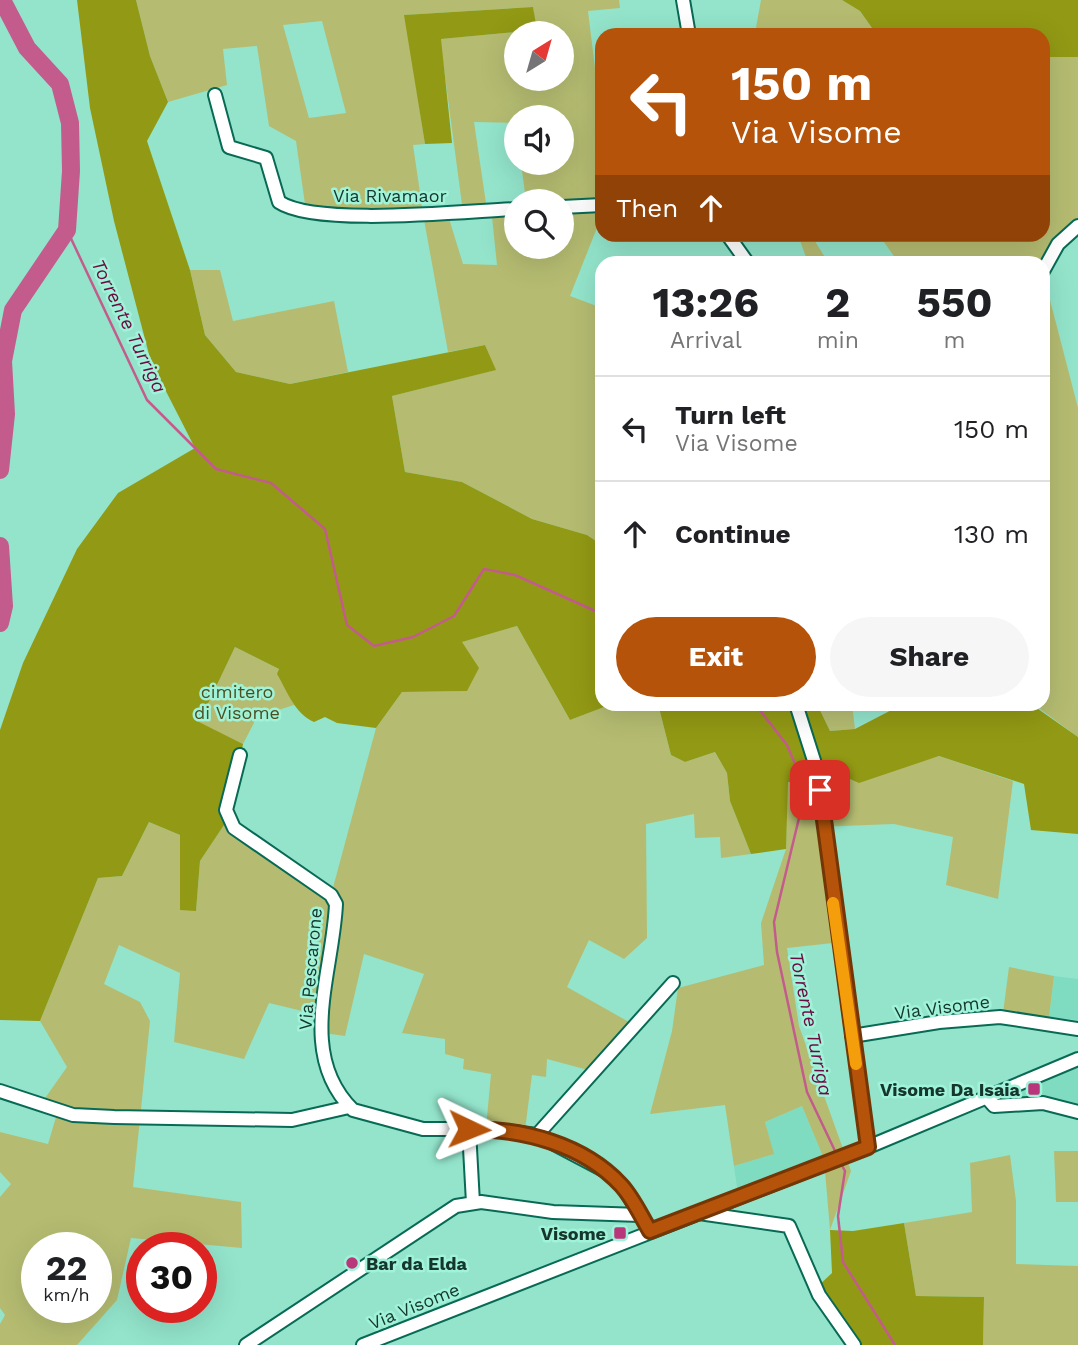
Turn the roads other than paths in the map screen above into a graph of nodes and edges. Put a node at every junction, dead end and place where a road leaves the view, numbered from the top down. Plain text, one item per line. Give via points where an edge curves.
1 (683, 0) edge
2 (688, 28) edge
3 (215, 95) dead end
4 (595, 205) edge
5 (574, 206) edge
6 (504, 210) edge
7 (1078, 226) edge
8 (1050, 258) edge
9 (798, 711) edge
10 (240, 755) dead end
11 (673, 984) dead end
12 (1078, 1029) edge
13 (852, 1037) junction
14 (1078, 1059) edge
15 (0, 1091) edge
16 (986, 1097) junction
17 (349, 1107) junction
18 (1078, 1112) edge
19 (465, 1130) junction
20 (537, 1135) junction
21 (868, 1147) junction
22 (473, 1203) junction
23 (699, 1213) junction
24 (640, 1215) junction
25 (650, 1231) junction
26 (252, 1343) edge
27 (363, 1345) edge
28 (854, 1345) edge

1 - 2 street
3 - 6 street, Via Rivamaor via 229,147 266,158 279,202 291,210 370,216
4 - 5 street
7 - 8 street
9 - 13 street via 817,770
10 - 17 street, Via Pescarone via 226,810 234,828 331,895 336,904 321,1055
11 - 20 street
12 - 13 street, Via Visome via 1000,1017
13 - 21 street
14 - 16 street
15 - 17 street via 73,1115 292,1120
16 - 18 street via 994,1106 1043,1103
16 - 21 street
17 - 19 street via 416,1128
19 - 20 street
19 - 22 street
20 - 24 street via 609,1173
21 - 23 street, Via Visome
22 - 24 street
22 - 26 street via 456,1206
23 - 25 street, Via Visome
23 - 28 street via 789,1226 819,1295
24 - 25 street
25 - 27 street, Via Visome

